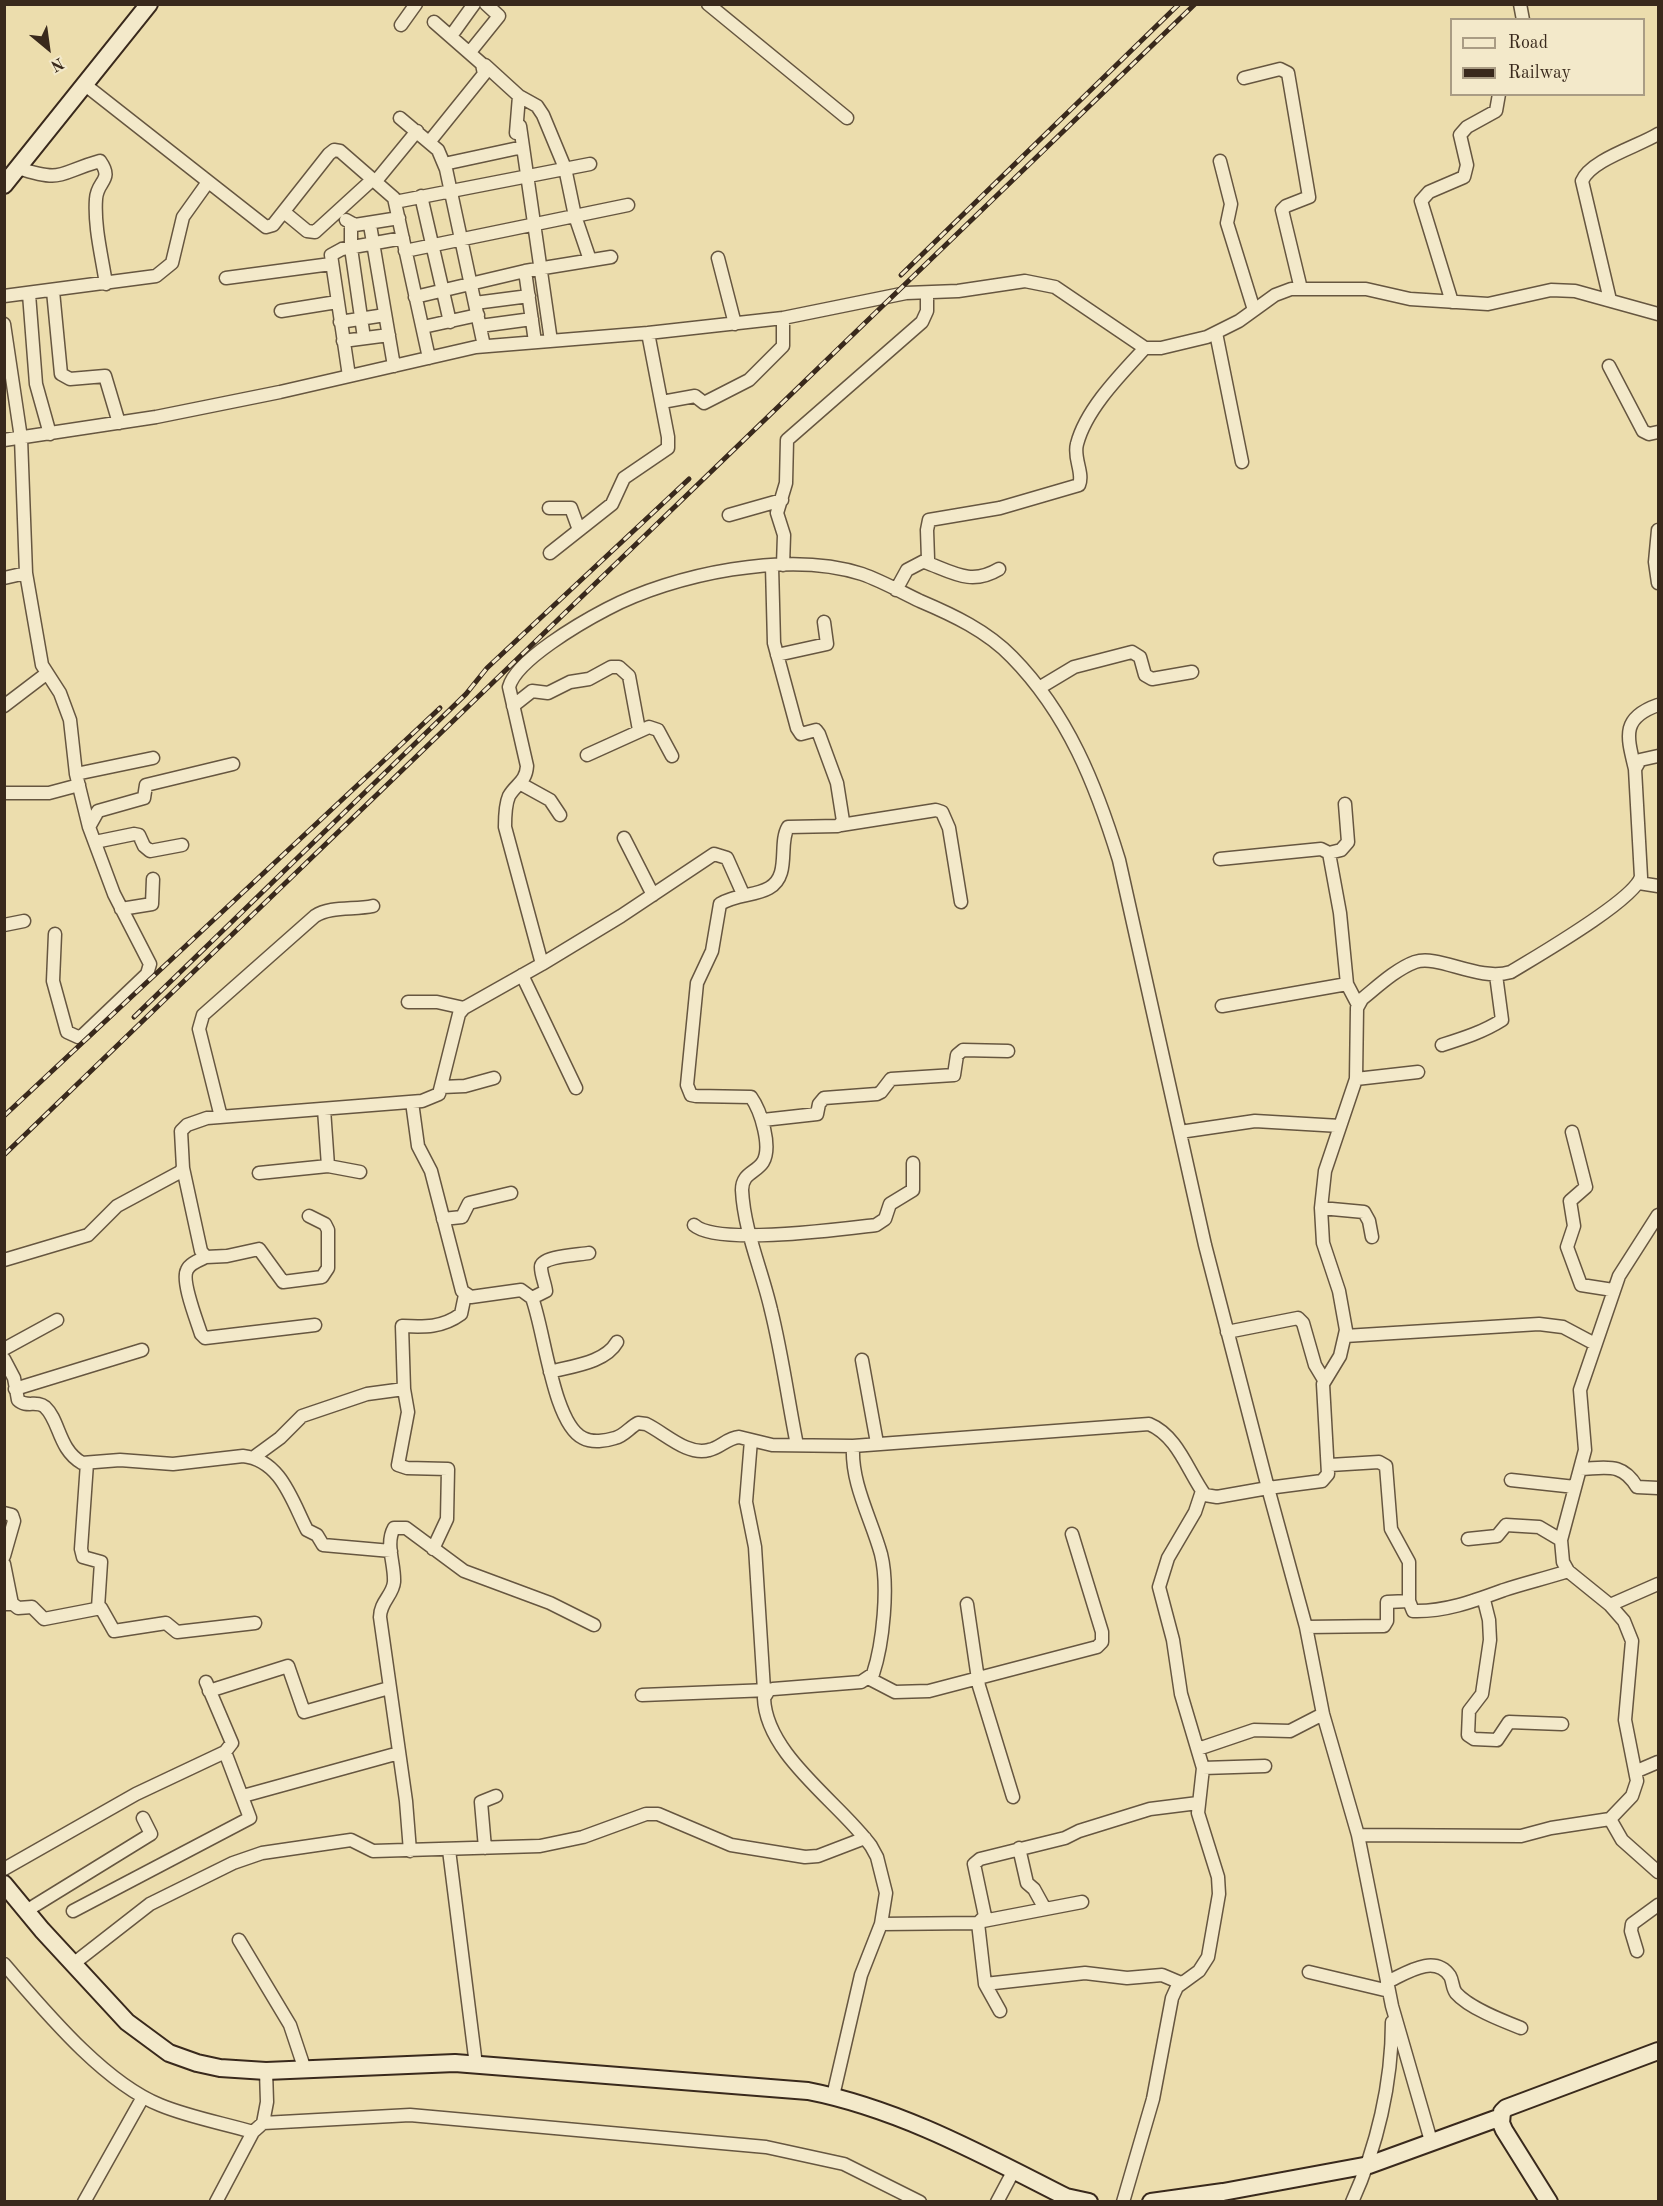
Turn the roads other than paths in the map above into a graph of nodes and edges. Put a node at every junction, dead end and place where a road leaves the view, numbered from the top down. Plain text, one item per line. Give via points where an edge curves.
1 (149, 4) edge
2 (416, 4) edge
3 (474, 4) edge
4 (486, 4) edge
5 (708, 4) edge
6 (434, 22) dead end
7 (401, 25) dead end
8 (451, 36) junction
9 (470, 52) junction
10 (484, 69) junction
11 (1244, 78) dead end
12 (84, 84) junction
13 (519, 96) junction
14 (1499, 96) edge
15 (400, 118) dead end
16 (847, 118) dead end
17 (520, 126) dead end
18 (417, 131) junction
19 (1659, 134) edge
20 (430, 141) junction
21 (519, 147) junction
22 (1220, 161) dead end
23 (444, 164) junction
24 (590, 164) dead end
25 (18, 168) junction
26 (565, 168) junction
27 (526, 175) junction
28 (374, 180) junction
29 (208, 182) junction
30 (4, 185) edge
31 (450, 189) junction
32 (421, 196) junction
33 (395, 202) junction
34 (628, 205) dead end
35 (284, 212) junction
36 (339, 213) junction
37 (575, 216) junction
38 (399, 218) junction
39 (351, 224) junction
40 (370, 225) junction
41 (534, 225) junction
42 (403, 238) junction
43 (462, 240) junction
44 (373, 243) junction
45 (434, 245) junction
46 (351, 248) junction
47 (405, 251) junction
48 (611, 257) dead end
49 (718, 258) dead end
50 (590, 260) junction
51 (331, 264) junction
52 (541, 268) junction
53 (525, 271) junction
54 (226, 278) dead end
55 (471, 283) junction
56 (106, 285) junction
57 (1301, 289) junction
58 (53, 291) junction
59 (444, 291) junction
60 (927, 293) junction
61 (29, 294) junction
62 (4, 296) edge
63 (529, 296) junction
64 (416, 297) junction
65 (1610, 300) junction
66 (337, 302) junction
67 (1452, 302) junction
68 (1254, 310) junction
69 (281, 311) dead end
70 (1659, 314) edge
71 (385, 315) junction
72 (478, 315) junction
73 (361, 318) junction
74 (783, 318) junction
75 (532, 319) junction
76 (340, 322) junction
77 (450, 322) junction
78 (4, 324) edge
79 (735, 324) junction
80 (423, 327) junction
81 (648, 333) junction
82 (1216, 333) junction
83 (389, 335) junction
84 (364, 338) junction
85 (343, 341) junction
86 (551, 341) junction
87 (536, 342) junction
88 (484, 346) junction
89 (1145, 348) junction
90 (429, 358) junction
91 (7, 363) edge
92 (394, 366) junction
93 (1609, 366) dead end
94 (349, 376) junction
95 (662, 402) junction
96 (119, 423) junction
97 (1659, 432) edge
98 (50, 434) junction
99 (21, 438) junction
100 (4, 440) edge
101 (1242, 462) dead end
102 (782, 500) junction
103 (549, 508) dead end
104 (729, 515) dead end
105 (579, 530) junction
106 (1659, 530) edge
107 (550, 553) dead end
108 (925, 562) junction
109 (778, 565) junction
110 (999, 569) dead end
111 (26, 573) junction
112 (4, 578) edge
113 (1659, 583) edge
114 (896, 590) junction
115 (824, 622) dead end
116 (777, 655) junction
117 (1192, 672) dead end
118 (46, 674) junction
119 (1038, 688) junction
120 (1659, 705) edge
121 (4, 706) edge
122 (513, 706) junction
123 (639, 730) junction
124 (587, 755) dead end
125 (672, 756) dead end
126 (1659, 756) edge
127 (153, 758) dead end
128 (234, 764) dead end
129 (1635, 769) junction
130 (77, 779) junction
131 (521, 784) junction
132 (4, 794) edge
133 (1345, 804) dead end
134 (560, 815) dead end
135 (841, 825) junction
136 (89, 827) junction
137 (624, 838) dead end
138 (95, 842) junction
139 (182, 845) dead end
140 (1329, 853) junction
141 (1220, 859) dead end
142 (153, 879) dead end
143 (1639, 883) junction
144 (1659, 886) edge
145 (743, 894) junction
146 (653, 895) junction
147 (961, 902) dead end
148 (373, 906) dead end
149 (121, 909) junction
150 (24, 921) dead end
151 (4, 925) edge
152 (54, 934) dead end
153 (542, 964) junction
154 (522, 975) junction
155 (1496, 975) junction
156 (1347, 984) junction
157 (408, 1002) dead end
158 (1358, 1005) junction
159 (1222, 1006) dead end
160 (464, 1008) junction
161 (1442, 1046) dead end
162 (1008, 1051) dead end
163 (1418, 1072) dead end
164 (494, 1078) dead end
165 (1356, 1079) junction
166 (442, 1087) junction
167 (576, 1088) dead end
168 (412, 1102) junction
169 (324, 1109) junction
170 (221, 1117) junction
171 (763, 1120) junction
172 (1340, 1126) junction
173 (1180, 1132) junction
174 (1572, 1132) dead end
175 (913, 1163) dead end
176 (328, 1166) junction
177 (183, 1168) junction
178 (360, 1172) dead end
179 (259, 1173) dead end
180 (511, 1193) dead end
181 (1321, 1208) junction
182 (1659, 1215) edge
183 (309, 1216) dead end
184 (442, 1219) junction
185 (694, 1226) dead end
186 (751, 1235) junction
187 (1372, 1237) dead end
188 (589, 1253) dead end
189 (206, 1257) junction
190 (4, 1260) edge
191 (1613, 1290) junction
192 (465, 1295) junction
193 (532, 1298) junction
194 (57, 1320) dead end
195 (315, 1325) dead end
196 (1227, 1332) junction
197 (1345, 1336) junction
198 (617, 1342) dead end
199 (1595, 1344) junction
200 (4, 1349) edge
201 (142, 1350) dead end
202 (4, 1359) edge
203 (862, 1360) dead end
204 (550, 1372) junction
205 (1324, 1380) junction
206 (15, 1389) junction
207 (404, 1389) junction
208 (751, 1440) junction
209 (877, 1443) junction
210 (796, 1444) junction
211 (854, 1446) junction
212 (254, 1457) junction
213 (87, 1463) junction
214 (1330, 1465) junction
215 (1580, 1469) junction
216 (1511, 1480) dead end
217 (1575, 1487) junction
218 (1268, 1488) junction
219 (1659, 1488) edge
220 (1202, 1491) junction
221 (4, 1513) edge
222 (1072, 1534) dead end
223 (1468, 1539) dead end
224 (1562, 1540) junction
225 (433, 1548) junction
226 (391, 1551) junction
227 (4, 1556) edge
228 (4, 1564) edge
229 (1568, 1571) junction
230 (1659, 1584) edge
231 (1484, 1600) junction
232 (1409, 1601) junction
233 (8, 1604) edge
234 (967, 1604) dead end
235 (1610, 1605) junction
236 (98, 1608) junction
237 (255, 1623) dead end
238 (594, 1624) dead end
239 (1306, 1628) junction
240 (870, 1679) junction
241 (978, 1679) junction
242 (389, 1689) junction
243 (766, 1690) junction
244 (642, 1695) dead end
245 (1323, 1714) junction
246 (1563, 1724) dead end
247 (1198, 1749) junction
248 (225, 1752) junction
249 (399, 1753) junction
250 (1659, 1762) edge
251 (1265, 1766) dead end
252 (1203, 1768) junction
253 (1637, 1771) junction
254 (243, 1796) junction
255 (496, 1796) dead end
256 (1013, 1797) dead end
257 (1198, 1803) junction
258 (143, 1818) dead end
259 (1610, 1819) junction
260 (1358, 1835) junction
261 (865, 1838) junction
262 (485, 1848) junction
263 (1019, 1848) junction
264 (449, 1850) junction
265 (410, 1851) junction
266 (4, 1869) edge
267 (1659, 1872) edge
268 (4, 1884) edge
269 (1083, 1902) dead end
270 (1659, 1905) edge
271 (1045, 1909) junction
272 (26, 1911) junction
273 (73, 1911) dead end
274 (981, 1922) junction
275 (881, 1924) junction
276 (239, 1940) dead end
277 (1637, 1951) dead end
278 (4, 1964) edge
279 (73, 1964) junction
280 (1309, 1972) dead end
281 (1181, 1983) junction
282 (985, 1984) junction
283 (1388, 1986) junction
284 (1392, 2006) junction
285 (1000, 2011) dead end
286 (1521, 2028) dead end
287 (1659, 2050) edge
288 (476, 2065) junction
289 (305, 2070) junction
290 (266, 2071) junction
291 (833, 2096) junction
292 (143, 2097) junction
293 (1501, 2116) junction
294 (263, 2123) junction
295 (253, 2132) junction
296 (1431, 2141) junction
297 (1369, 2165) junction
298 (1014, 2170) junction
299 (84, 2202) edge
300 (216, 2202) edge
301 (920, 2202) edge
302 (997, 2202) edge
303 (1089, 2202) edge
304 (1123, 2202) edge
305 (1150, 2202) edge
306 (1352, 2202) edge
307 (1549, 2202) edge

1 - 12 street
2 - 7 street
3 - 8 street
4 - 9 street via 499,16
5 - 16 street
6 - 8 street
8 - 9 street
9 - 10 street
10 - 13 street via 485,65 493,70
10 - 20 street via 481,80
11 - 57 street via 1281,69 1288,73 1309,197 1286,206 1282,213
12 - 25 street
12 - 29 street
13 - 21 street
13 - 26 street via 537,106
14 - 67 street via 1496,111 1460,135 1467,165 1464,177 1429,192 1421,201
15 - 18 street
17 - 21 street
18 - 20 street
18 - 28 street
19 - 65 street via 1596,166 1582,181
20 - 23 street
21 - 23 street
21 - 27 street
22 - 68 street via 1231,204 1227,223
23 - 31 street
24 - 26 street
25 - 30 street
25 - 56 street via 45,177 63,177 100,161 106,177 96,196 96,213
26 - 27 street
26 - 37 street
27 - 31 street
27 - 41 street
28 - 33 street via 387,189
28 - 35 street via 334,150
28 - 36 street
29 - 35 street via 266,227
29 - 56 street via 183,216 172,263 165,272
31 - 32 street
31 - 43 street
32 - 33 street
32 - 45 street
33 - 38 street
34 - 37 street
35 - 36 street via 311,233
36 - 39 street
37 - 41 street
37 - 50 street
38 - 40 street
38 - 42 street
39 - 40 street
39 - 46 street
40 - 44 street
41 - 43 street
41 - 52 street
42 - 44 street
42 - 47 street
43 - 45 street
43 - 55 street
44 - 46 street
44 - 71 street
45 - 47 street
45 - 59 street
46 - 51 street via 335,252
46 - 73 street
47 - 64 street
48 - 50 street
49 - 79 street
50 - 52 street
51 - 54 street
51 - 66 street
52 - 53 street
52 - 86 street
53 - 55 street
53 - 63 street
55 - 59 street
55 - 72 street
56 - 58 street
57 - 67 street via 1366,289 1410,299
57 - 68 street via 1282,292
58 - 61 street
58 - 96 street via 61,374 70,379 105,376
59 - 64 street
59 - 77 street
60 - 74 street via 906,293
60 - 89 street via 1025,281 1043,283 1076,300
60 - 102 street via 922,322 787,440
61 - 62 street
61 - 98 street via 36,384
63 - 72 street
63 - 75 street
64 - 80 street
65 - 67 street via 1575,291 1551,290 1488,304
65 - 70 street
66 - 69 street
66 - 76 street
68 - 82 street
71 - 73 street
71 - 83 street
72 - 75 street
72 - 77 street
72 - 88 street
73 - 76 street
73 - 84 street
74 - 79 street
74 - 95 street via 783,346 749,380 704,403 697,396
75 - 87 street
76 - 85 street
77 - 80 street
78 - 91 street
79 - 81 street
80 - 90 street
81 - 86 street
81 - 95 street
82 - 89 street via 1161,348
82 - 101 street
83 - 84 street
83 - 92 street
84 - 85 street
85 - 94 street
86 - 87 street
87 - 88 street
88 - 90 street
89 - 108 street via 1110,384 1078,440 1079,485 1025,503 929,520 929,554
90 - 92 street
91 - 99 street
92 - 94 street
93 - 97 street via 1643,431
94 - 96 street
95 - 105 street via 668,448 624,478 612,504
96 - 98 street
98 - 99 street
99 - 100 street
99 - 111 street
102 - 104 street
102 - 109 street via 777,518 784,535
103 - 105 street via 571,508
105 - 107 street
106 - 113 street via 1655,562
108 - 110 street via 972,578
108 - 114 street via 907,570
109 - 114 street via 862,574
109 - 116 street via 773,634
109 - 122 street via 723,571 649,589 597,614 520,668 509,687
111 - 112 street
111 - 118 street
114 - 119 street via 985,634 1012,657
115 - 116 street via 827,644
116 - 135 street via 798,731 817,732 832,766 843,818
117 - 119 street via 1152,679 1144,675 1140,657 1132,651 1074,666
118 - 121 street
118 - 130 street via 60,693 70,720
119 - 173 street via 1075,742 1101,802 1139,942
120 - 129 street via 1637,714 1630,726
122 - 123 street via 532,691 548,693 619,667 628,676
122 - 131 street via 527,766
123 - 124 street
123 - 125 street via 658,730
126 - 129 street via 1640,760
127 - 130 street
128 - 136 street via 146,785 144,798 98,811
129 - 143 street
130 - 132 street via 49,794
130 - 136 street
131 - 134 street via 550,800
131 - 153 street via 510,794 505,827
133 - 140 street via 1348,842 1341,850
135 - 145 street via 788,827 776,883 763,891
135 - 147 street via 942,812 949,828
136 - 138 street
137 - 146 street
138 - 139 street via 134,834 150,851
138 - 149 street
140 - 141 street via 1322,849
140 - 156 street
142 - 149 street via 152,904
143 - 144 street
143 - 155 street via 1546,951 1511,972
145 - 146 street via 727,858 714,854
145 - 171 street via 725,901 718,909 712,951 697,983 687,1085 696,1096 747,1096
146 - 153 street
148 - 170 street via 347,911 329,909 315,916 202,1016 199,1029
149 - 152 street via 150,969 78,1037 68,1032 54,989
150 - 151 street
153 - 154 street
154 - 160 street
154 - 167 street
155 - 158 street via 1430,961 1415,962
155 - 161 street via 1502,1020 1485,1027 1478,1035
156 - 158 street
156 - 159 street
157 - 160 street via 437,1002
158 - 165 street
160 - 166 street via 454,1032
162 - 171 street via 963,1050 957,1055 956,1072 950,1077 891,1080 877,1094 824,1098 817,1114
163 - 165 street
164 - 166 street
165 - 172 street
166 - 168 street via 439,1094
168 - 169 street
168 - 184 street via 418,1146 431,1171
169 - 170 street
169 - 176 street
170 - 177 street via 187,1125 181,1131
171 - 186 street via 764,1160 748,1174 742,1189
172 - 173 street via 1255,1121
172 - 181 street via 1324,1171
173 - 196 street
174 - 191 street via 1586,1187 1570,1201 1574,1226 1567,1247 1581,1285
175 - 186 street via 913,1190 890,1204 881,1223
176 - 178 street
176 - 179 street
177 - 189 street via 201,1251
177 - 190 street via 117,1206 88,1235
180 - 184 street via 472,1201 462,1216
181 - 187 street via 1364,1212
181 - 197 street via 1323,1243 1339,1291
182 - 191 street
183 - 189 street via 325,1224 328,1230 328,1268 322,1277 284,1282 260,1249
184 - 192 street
185 - 186 street via 709,1233
186 - 210 street via 774,1323
188 - 193 street via 543,1262 546,1291
189 - 195 street via 186,1272 205,1338
191 - 199 street
192 - 193 street via 521,1290
192 - 207 street via 461,1314 437,1327 402,1326
193 - 204 street
194 - 200 street
196 - 205 street via 1298,1318
196 - 218 street
197 - 199 street via 1539,1324 1563,1328
197 - 205 street via 1340,1356
198 - 204 street via 599,1358
199 - 215 street via 1580,1390 1586,1443
201 - 206 street
202 - 206 street
203 - 209 street
204 - 208 street via 572,1427 582,1438 613,1439 638,1423 699,1451 710,1450 731,1438
205 - 214 street via 1322,1395
206 - 213 street via 21,1403 45,1407 65,1446 77,1460
207 - 212 street via 367,1394 302,1416
207 - 225 street via 408,1412 398,1464 407,1468 448,1469 447,1519
208 - 210 street via 772,1445
208 - 243 street via 746,1502 755,1547
209 - 211 street
209 - 220 street via 1149,1424 1159,1429 1184,1458
210 - 211 street
211 - 240 street via 853,1470 883,1567 881,1634
212 - 213 street via 173,1464 120,1460
212 - 226 street via 273,1470 286,1486 307,1530 317,1535 322,1545
213 - 236 street via 81,1549 83,1557 101,1562
214 - 218 street via 1325,1479
214 - 232 street via 1379,1462 1386,1466 1393,1534 1409,1562
215 - 217 street
215 - 219 street via 1623,1470 1637,1487
216 - 217 street
217 - 224 street
218 - 220 street via 1217,1497
218 - 239 street
220 - 247 street via 1195,1512 1168,1558 1159,1587
221 - 227 street via 12,1515 14,1521
222 - 241 street via 1102,1642 1086,1651
223 - 224 street via 1497,1536 1506,1525 1539,1527
224 - 229 street via 1563,1562
225 - 226 street via 400,1526 392,1533
225 - 238 street via 464,1571
226 - 242 street via 394,1581 380,1609
228 - 233 street
229 - 231 street
229 - 235 street
230 - 235 street
231 - 232 street via 1415,1612
231 - 246 street via 1490,1640 1482,1694 1468,1711 1468,1735 1494,1741 1507,1722
232 - 239 street via 1387,1602 1384,1626
233 - 236 street via 35,1608 44,1619
234 - 241 street
235 - 253 street via 1624,1621 1632,1641 1625,1720
236 - 237 street via 104,1610 114,1631 166,1623 177,1632
239 - 245 street
240 - 241 street via 895,1692 912,1693
240 - 243 street
241 - 256 street
242 - 248 street via 304,1712 288,1666 208,1687 232,1743
242 - 249 street
243 - 244 street
243 - 261 street via 764,1707 783,1748
245 - 247 street via 1290,1731 1254,1730
245 - 260 street
247 - 252 street
248 - 254 street
248 - 266 street via 136,1794
249 - 254 street
249 - 265 street
250 - 253 street
251 - 252 street
252 - 257 street
253 - 259 street via 1632,1796
254 - 273 street via 250,1818
255 - 262 street via 481,1802
257 - 263 street via 1150,1809 1065,1838
257 - 281 street via 1219,1894 1208,1957 1199,1971
258 - 272 street via 151,1834
259 - 260 street via 1521,1836
259 - 267 street via 1622,1840
260 - 283 street
261 - 262 street via 805,1857 730,1845 658,1814 646,1814 562,1843
261 - 275 street via 876,1857 886,1893
262 - 264 street
263 - 271 street via 1027,1883 1035,1889
263 - 274 street via 974,1864 985,1911
264 - 265 street
264 - 288 street
265 - 279 street via 368,1850 351,1840 262,1853 150,1904
268 - 272 street
269 - 271 street
270 - 277 street via 1632,1924
271 - 274 street
272 - 279 street
274 - 275 street
274 - 282 street
275 - 291 street via 861,1975
276 - 289 street via 290,2025
278 - 292 street via 79,2046
279 - 290 street via 127,2022 169,2053 220,2068
280 - 283 street
281 - 282 street via 1162,1975 1127,1978 1085,1973
281 - 304 street via 1172,1998 1153,2099
282 - 285 street
283 - 284 street
283 - 286 street via 1423,1965 1432,1964 1447,1973 1457,1994 1495,2018
284 - 296 street
284 - 297 street via 1392,2045 1385,2094
287 - 293 street via 1506,2108
288 - 289 street
288 - 291 street
289 - 290 street
290 - 294 street
291 - 298 street via 920,2125
292 - 295 street via 161,2106
292 - 299 street
293 - 296 street
293 - 307 street via 1504,2130
294 - 295 street
294 - 301 street via 410,2115 765,2147 844,2164
295 - 300 street
296 - 297 street
297 - 305 street
297 - 306 street
298 - 302 street
298 - 303 street via 1066,2197

